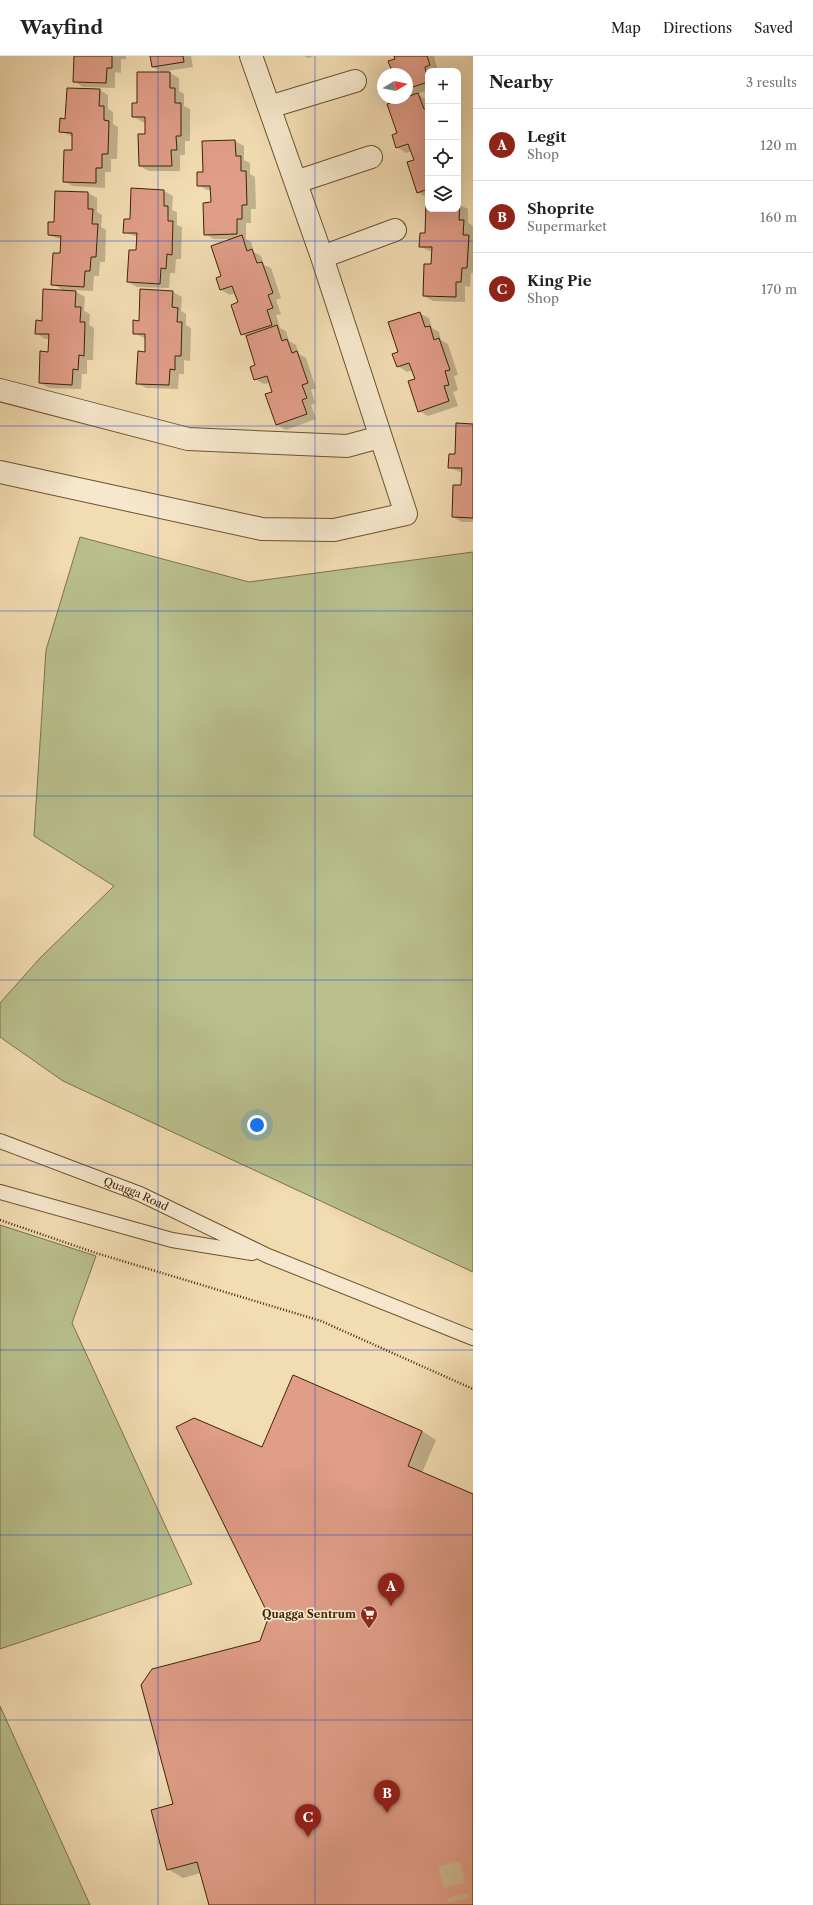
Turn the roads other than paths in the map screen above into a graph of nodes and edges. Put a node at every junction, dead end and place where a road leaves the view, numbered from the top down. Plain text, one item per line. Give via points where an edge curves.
1 (251, 56) edge
2 (355, 81) dead end
3 (268, 107) junction
4 (371, 157) dead end
5 (296, 182) junction
6 (395, 230) dead end
7 (322, 257) junction
8 (0, 390) edge
9 (380, 437) junction
10 (0, 472) edge
11 (0, 1141) edge
12 (0, 1192) edge
13 (268, 1256) junction
14 (473, 1338) edge

1 - 3 street
2 - 3 street
3 - 5 street
4 - 5 street
5 - 7 street
6 - 7 street
7 - 9 street
8 - 9 street via 188,439 347,446
9 - 10 street via 406,514 334,530 262,529
11 - 13 lane, Quagga Road via 140,1194
12 - 13 lane, Quagga Road via 172,1240
13 - 14 lane, Quagga Road

